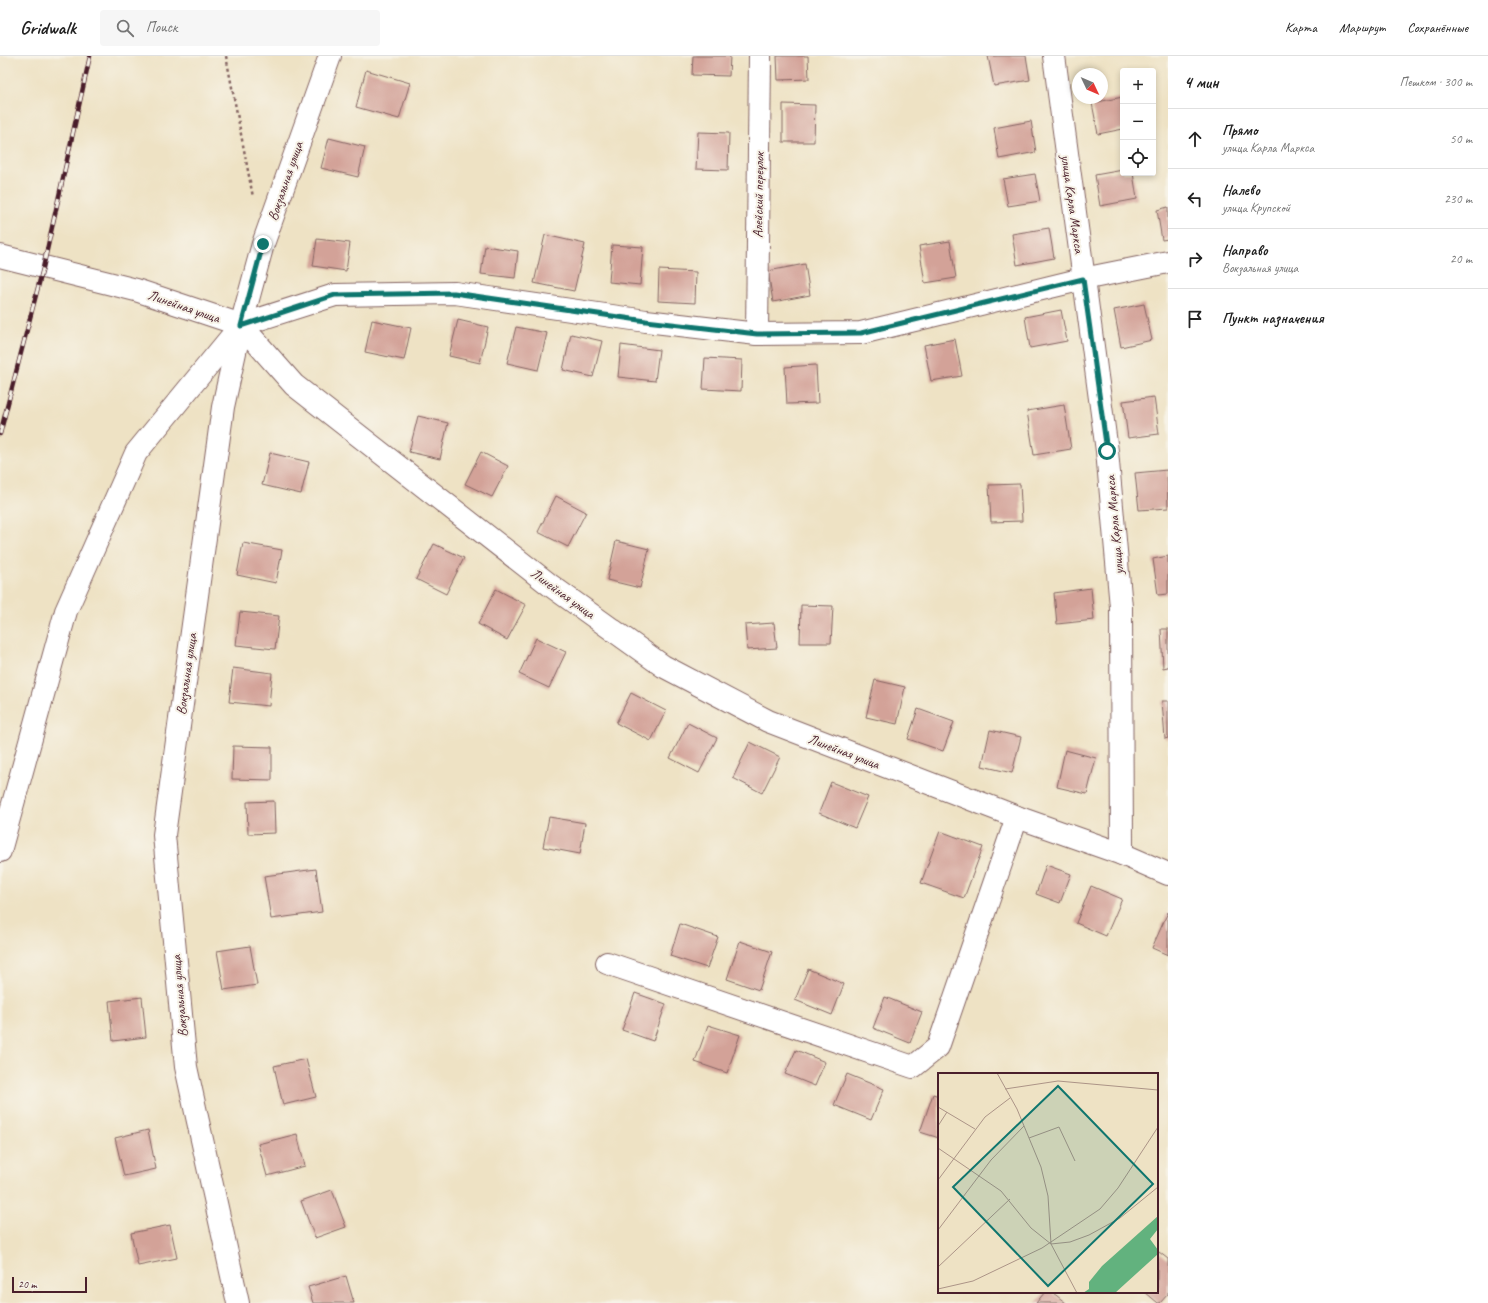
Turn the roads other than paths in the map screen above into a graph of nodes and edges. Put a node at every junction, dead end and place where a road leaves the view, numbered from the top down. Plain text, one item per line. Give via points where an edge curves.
1 (330, 56) edge
2 (760, 56) edge
3 (1054, 56) edge
4 (0, 256) edge
5 (1168, 262) edge
6 (1083, 279) junction
7 (241, 326) junction
8 (757, 334) junction
9 (1016, 817) junction
10 (0, 851) edge
11 (1122, 854) junction
12 (1168, 874) edge
13 (607, 963) dead end
14 (238, 1303) edge

1 - 7 street, Вокзальная улица via 263,244
2 - 8 street, Алейский переулок
3 - 6 street, улица Карла Маркса
4 - 7 street, Линейная улица via 136,290
5 - 6 street
6 - 8 street via 861,333
6 - 11 street, улица Карла Маркса via 1107,451 1121,607
7 - 8 street via 335,295 454,293 646,321
7 - 9 street, Линейная улица via 294,385 550,585 663,666 768,722
7 - 10 street via 136,453 66,611
7 - 14 street, Вокзальная улица via 223,407 164,835 186,1066
9 - 11 street, Линейная улица
9 - 13 street via 938,1047 913,1067
11 - 12 street, Линейная улица

